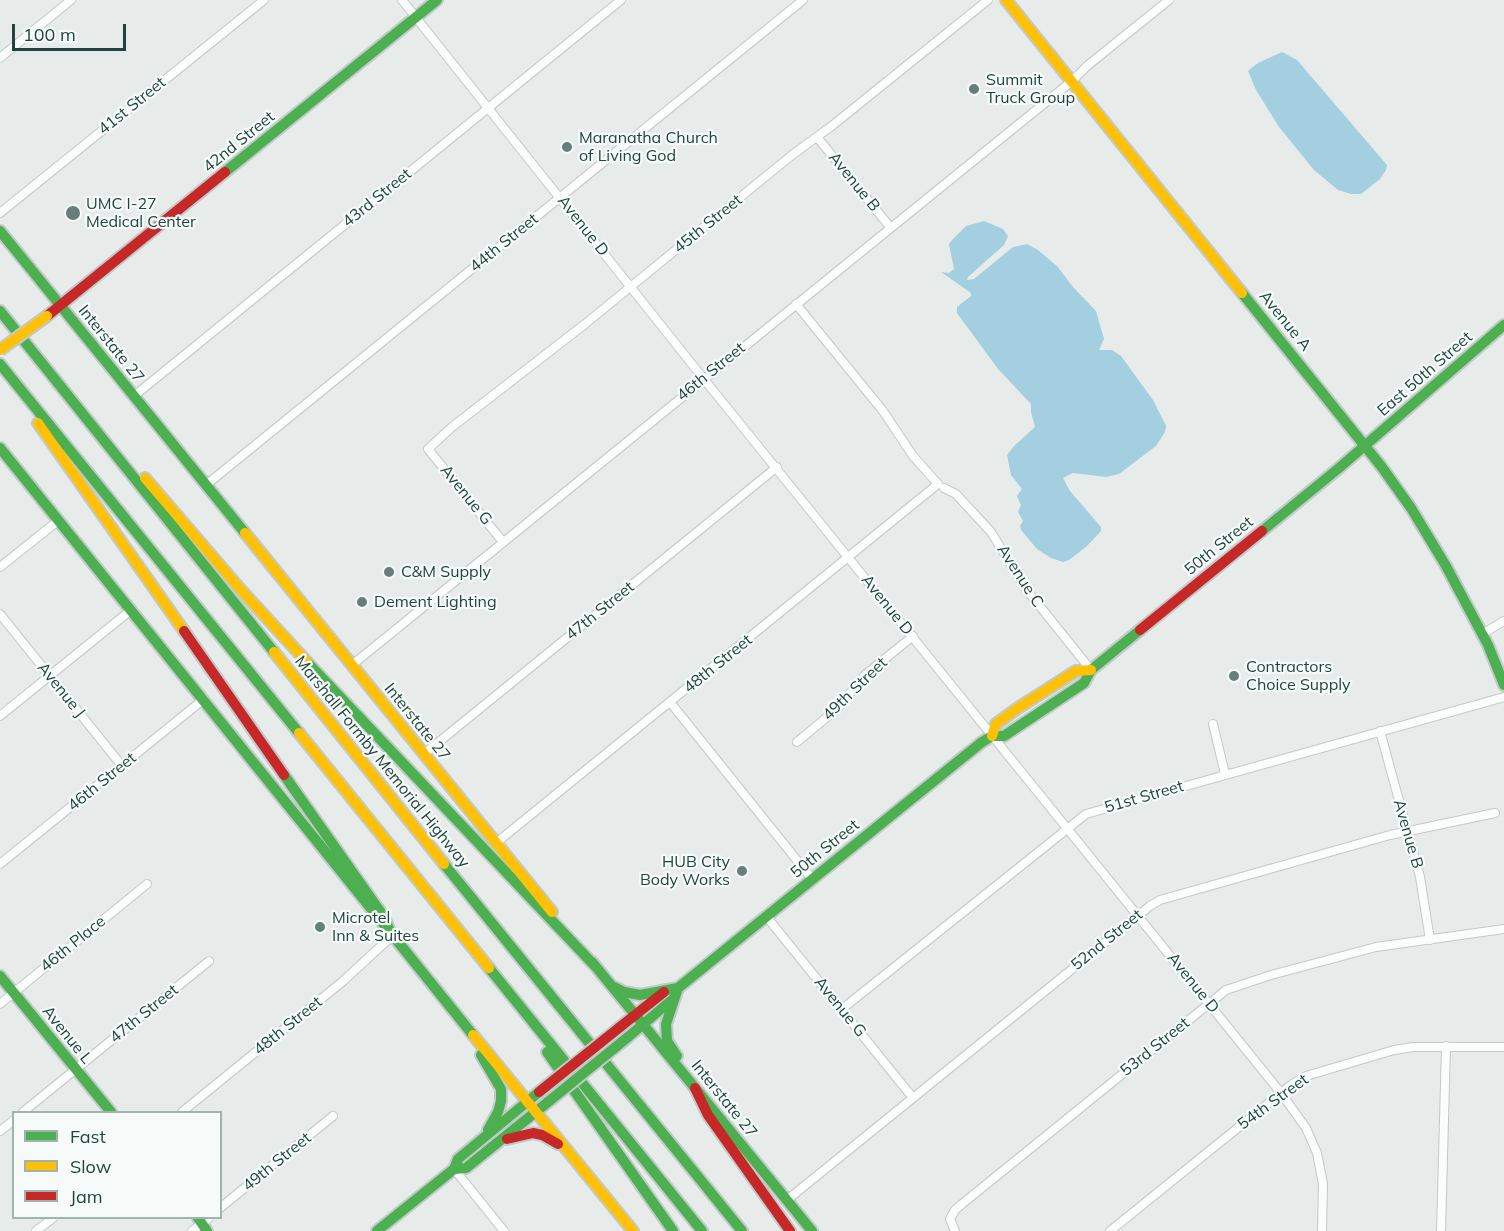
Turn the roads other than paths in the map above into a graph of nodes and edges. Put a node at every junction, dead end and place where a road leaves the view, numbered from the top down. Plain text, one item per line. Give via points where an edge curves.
1 (72, 0) edge
2 (264, 0) edge
3 (402, 0) edge
4 (437, 0) edge
5 (621, 0) edge
6 (803, 0) edge
7 (988, 0) edge
8 (1006, 0) edge
9 (1169, 0) edge
10 (416, 18) junction
11 (0, 58) edge
12 (1072, 81) junction
13 (488, 109) junction
14 (817, 137) junction
15 (560, 198) junction
16 (0, 213) edge
17 (890, 227) junction
18 (0, 231) edge
19 (630, 287) junction
20 (796, 304) junction
21 (60, 305) junction
22 (0, 310) edge
23 (1504, 325) edge
24 (0, 350) edge
25 (42, 363) junction
26 (0, 364) edge
27 (703, 378) junction
28 (14, 382) junction
29 (134, 396) junction
30 (1366, 445) junction
31 (0, 448) edge
32 (428, 448) joint
33 (777, 467) junction
34 (206, 485) junction
35 (941, 486) junction
36 (59, 520) junction
37 (503, 542) junction
38 (849, 558) junction
39 (0, 567) edge
40 (131, 610) junction
41 (0, 614) edge
42 (1504, 621) edge
43 (1482, 634) junction
44 (913, 636) junction
45 (352, 666) junction
46 (1091, 670) junction
47 (49, 676) junction
48 (1504, 685) edge
49 (1504, 697) edge
50 (204, 699) junction
51 (670, 702) junction
52 (0, 716) edge
53 (1213, 724) dead end
54 (1380, 730) junction
55 (992, 736) junction
56 (797, 742) dead end
57 (424, 754) junction
58 (122, 766) junction
59 (1225, 774) junction
60 (1495, 813) dead end
61 (1067, 827) junction
62 (1407, 832) junction
63 (496, 843) junction
64 (0, 864) edge
65 (812, 879) junction
66 (147, 884) dead end
67 (1139, 915) junction
68 (766, 916) junction
69 (1504, 929) edge
70 (392, 936) junction
71 (1430, 940) junction
72 (209, 961) dead end
73 (595, 966) junction
74 (492, 970) junction
75 (0, 976) edge
76 (611, 986) junction
77 (674, 991) junction
78 (14, 993) junction
79 (1209, 1003) junction
80 (0, 1004) edge
81 (842, 1009) junction
82 (635, 1015) junction
83 (643, 1024) junction
84 (466, 1028) junction
85 (1446, 1046) junction
86 (1504, 1047) edge
87 (76, 1070) junction
88 (692, 1084) junction
89 (1281, 1093) junction
90 (913, 1098) junction
91 (527, 1102) junction
92 (25, 1111) edge
93 (109, 1111) edge
94 (184, 1111) edge
95 (536, 1113) junction
96 (333, 1116) dead end
97 (12, 1122) edge
98 (0, 1131) edge
99 (499, 1142) junction
100 (476, 1144) junction
101 (569, 1154) junction
102 (454, 1169) junction
103 (787, 1200) junction
104 (222, 1206) edge
105 (52, 1219) edge
106 (36, 1231) edge
107 (377, 1231) edge
108 (504, 1231) edge
109 (633, 1231) edge
110 (673, 1231) edge
111 (702, 1231) edge
112 (742, 1231) edge
113 (790, 1231) edge
114 (812, 1231) edge
115 (955, 1231) edge
116 (1110, 1231) edge
117 (1323, 1231) edge
118 (1441, 1231) edge

1 - 11 street
2 - 16 street, 41st Street
3 - 10 street, Avenue D
4 - 10 main road, 42nd Street
5 - 13 street, 43rd Street
6 - 15 street, 44th Street
7 - 14 street, 45th Street
8 - 12 main road, Avenue A
9 - 12 street, 46th Street
10 - 13 street, Avenue D
10 - 21 main road, 42nd Street
12 - 17 street, 46th Street
12 - 30 main road, Avenue A
13 - 15 street, Avenue D
13 - 29 street, 43rd Street
14 - 17 street, Avenue B
14 - 19 street, 45th Street
15 - 19 street, Avenue D
15 - 34 street, 44th Street
17 - 20 street, 46th Street
18 - 21 main road, Interstate 27
19 - 27 street, Avenue D
19 - 32 street, 45th Street
20 - 27 street, 46th Street
20 - 35 street, Avenue C via 883,411 913,456
21 - 24 main road, 42nd Street, bridge
21 - 29 main road, Interstate 27
22 - 25 main road, Marshall Formby Memorial Highway
23 - 30 main road, East 50th Street
25 - 73 main road via 240,590
25 - 112 main road, Marshall Formby Memorial Highway
26 - 28 main road
27 - 33 street, Avenue D
27 - 37 street, 46th Street
28 - 70 main road via 40,427 384,917
28 - 74 main road
29 - 34 main road, Interstate 27
30 - 43 main road, Avenue A via 1431,539
30 - 46 main road, 50th Street
31 - 36 main road
32 - 37 street, Avenue G
33 - 38 street, Avenue D
33 - 57 street, 47th Street
34 - 45 main road, Interstate 27
35 - 38 street, 48th Street
35 - 46 street, Avenue C via 956,494 991,532 1026,589
36 - 39 street
36 - 40 main road
37 - 45 street, 46th Street
38 - 44 street, Avenue D
38 - 51 street, 48th Street
40 - 47 street
40 - 50 main road
41 - 47 street, Avenue J
42 - 43 street
43 - 48 main road, Avenue A
44 - 55 street, Avenue D
44 - 56 street, 49th Street via 865,675 826,719
45 - 57 main road, Interstate 27
46 - 55 main road, 50th Street via 1084,683 1029,721 1004,736
46 - 55 main road, 50th Street via 1076,671 1018,708 996,724
47 - 52 street
47 - 58 street, Avenue J
49 - 54 street, 51st Street
50 - 58 street, 46th Street
50 - 70 main road
51 - 63 street, 48th Street
51 - 65 street
53 - 59 street
54 - 59 street, 51st Street
54 - 62 street, Avenue B
55 - 61 street, Avenue D
55 - 65 main road, 50th Street
57 - 63 main road, Interstate 27
58 - 64 street, 46th Street
59 - 61 street, 51st Street via 1086,814
60 - 62 street, 52nd Street
61 - 67 street, Avenue D
61 - 81 street, 51st Street
62 - 67 street, 52nd Street via 1167,897
62 - 71 street, Avenue B via 1420,877
63 - 73 main road, Interstate 27
65 - 68 main road, 50th Street
66 - 78 street, 46th Place
67 - 79 street, Avenue D
67 - 90 street, 52nd Street
68 - 77 main road, 50th Street
68 - 81 street, Avenue G
69 - 71 street, 53rd Street
70 - 84 main road
70 - 94 street, 48th Street
71 - 79 street, 53rd Street via 1360,951 1260,978 1226,990
72 - 87 street, 47th Street
73 - 76 main road, Interstate 27
74 - 110 main road
74 - 111 main road
75 - 78 main road, Avenue L
76 - 77 main road via 635,994
76 - 82 main road, Interstate 27
77 - 82 main road, 50th Street
77 - 83 main road, 50th Street
77 - 88 main road via 666,1037
78 - 80 street, 46th Place
78 - 87 main road, Avenue L
79 - 89 street, Avenue D
79 - 115 street, 53rd Street via 955,1210 950,1219
81 - 90 street, Avenue G
82 - 83 main road, Interstate 27
82 - 91 main road, 50th Street, bridge
83 - 88 main road, Interstate 27
83 - 95 main road, 50th Street, bridge
84 - 91 main road
84 - 100 main road via 501,1089 495,1119
85 - 86 street, 54th Street
85 - 89 street, 54th Street via 1394,1050 1320,1071
85 - 118 street
87 - 92 street, 47th Street
87 - 93 main road, Avenue L
88 - 103 main road, Interstate 27
88 - 113 main road via 708,1115
89 - 116 street, 54th Street
89 - 117 street, Avenue D via 1306,1128 1317,1153 1323,1184
90 - 103 street, 52nd Street
91 - 95 main road
91 - 100 main road, 50th Street
95 - 99 main road, 50th Street
95 - 101 main road
96 - 104 street, 49th Street
97 - 98 street
99 - 101 main road via 533,1134 550,1138
99 - 102 main road, 50th Street via 466,1168
100 - 102 main road, 50th Street via 458,1159
101 - 109 main road
102 - 107 main road, 50th Street
102 - 108 street
103 - 114 main road, Interstate 27
105 - 106 street

